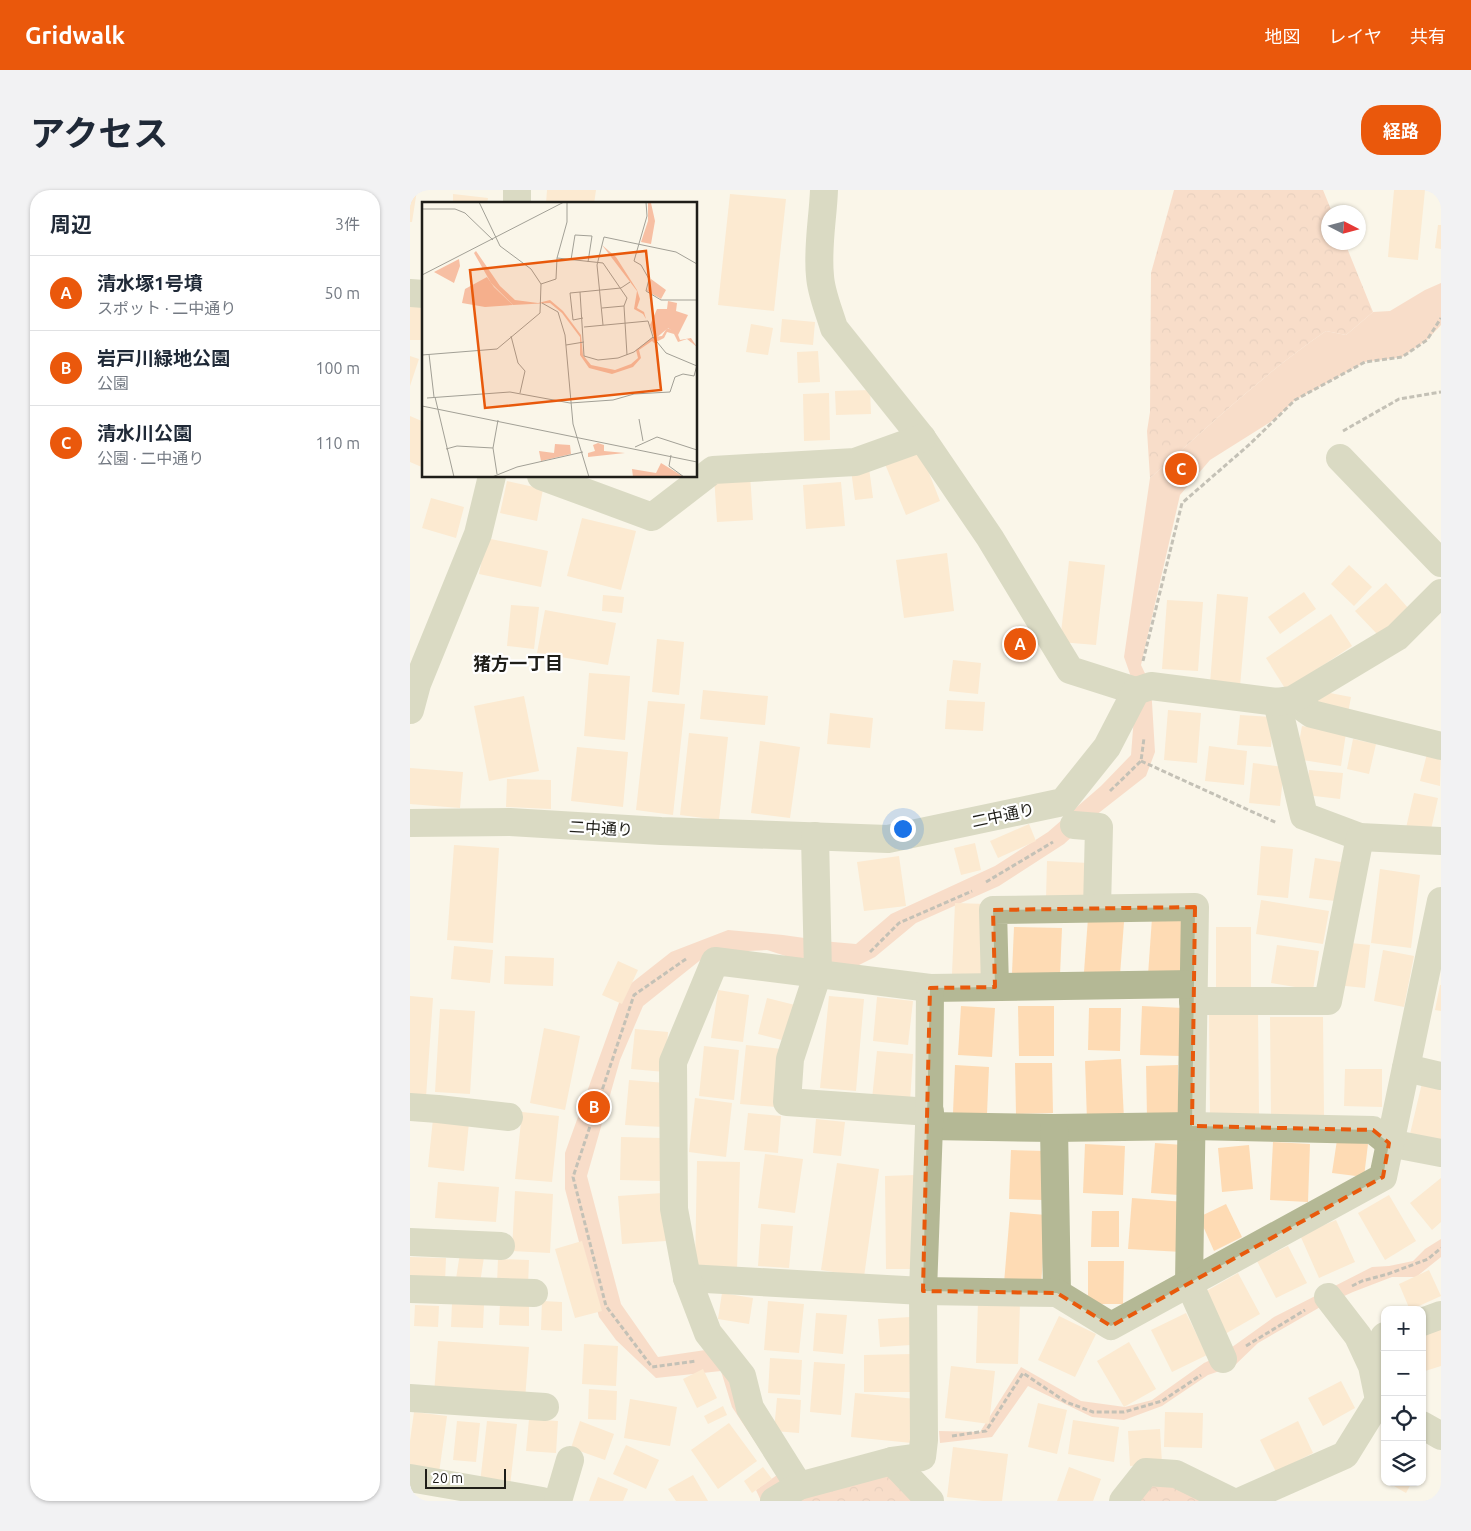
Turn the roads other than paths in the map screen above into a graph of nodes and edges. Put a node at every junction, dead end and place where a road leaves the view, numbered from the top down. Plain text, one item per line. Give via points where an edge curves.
1 (824, 190) edge
2 (922, 438) junction
3 (1340, 458) road end
4 (492, 478) edge
5 (546, 478) edge
6 (1441, 563) edge
7 (1441, 594) edge
8 (1136, 691) junction
9 (412, 692) edge
10 (1285, 701) junction
11 (1441, 746) edge
12 (410, 823) edge
13 (1074, 825) dead end
14 (815, 836) junction
15 (1360, 837) junction
16 (1441, 841) edge
17 (1441, 901) edge
18 (1097, 908) junction
19 (1437, 940) edge
20 (818, 973) junction
21 (995, 987) junction
22 (930, 988) junction
23 (1193, 993) junction
24 (1406, 1068) junction
25 (1441, 1076) edge
26 (410, 1107) edge
27 (510, 1118) dead end
28 (930, 1119) junction
29 (1192, 1126) junction
30 (1054, 1128) junction
31 (1389, 1143) junction
32 (1441, 1153) edge
33 (410, 1242) edge
34 (501, 1246) dead end
35 (687, 1278) junction
36 (1189, 1284) junction
37 (410, 1289) edge
38 (923, 1292) junction
39 (534, 1293) dead end
40 (1057, 1293) junction
41 (1328, 1297) dead end
42 (1441, 1316) edge
43 (1426, 1321) edge
44 (1223, 1359) road end
45 (410, 1398) edge
46 (1381, 1398) edge
47 (1381, 1403) edge
48 (545, 1407) dead end
49 (1426, 1427) edge
50 (1441, 1436) edge
51 (570, 1460) dead end
52 (892, 1461) junction
53 (410, 1478) edge
54 (799, 1486) junction
55 (542, 1501) edge
56 (558, 1501) edge
57 (774, 1501) edge
58 (930, 1501) edge
59 (1123, 1501) edge
60 (1231, 1501) edge
61 (1241, 1501) edge

1 - 2 street via 820,278 834,328
2 - 5 street via 855,462 713,470 652,518
2 - 8 street via 990,538 1070,670
3 - 6 street
4 - 9 street via 478,534
7 - 10 street via 1397,637
8 - 10 street via 1151,686
8 - 14 street, 二中通り via 1107,746 1063,802 888,839
10 - 11 street via 1312,714
10 - 15 street via 1304,816
12 - 14 street, 二中通り via 510,822
13 - 18 street via 1099,826
14 - 20 street
15 - 16 street
15 - 23 street via 1328,1002
17 - 19 street
18 - 21 street via 993,910
18 - 23 street via 1194,907
19 - 24 street
20 - 22 street
20 - 28 street via 790,1059 787,1102
20 - 35 street via 715,961 673,1062 674,1209
21 - 22 street
21 - 23 street
22 - 28 street
23 - 29 street
24 - 25 street
24 - 31 street
26 - 27 street
28 - 30 street
28 - 38 street
29 - 30 street
29 - 31 street via 1373,1130
29 - 36 street
30 - 40 street
31 - 32 street
31 - 36 street via 1383,1177
33 - 34 street
35 - 38 street
35 - 54 street via 708,1333 742,1376 750,1408
36 - 40 street via 1112,1326
36 - 44 street
37 - 39 street
38 - 40 street
38 - 52 street via 922,1457
41 - 46 street via 1358,1336 1372,1366
42 - 43 street
45 - 48 street
47 - 61 street via 1345,1455
49 - 50 street
51 - 56 street
52 - 54 street
52 - 58 street
53 - 55 street
54 - 57 street
59 - 60 street via 1146,1472 1176,1474

